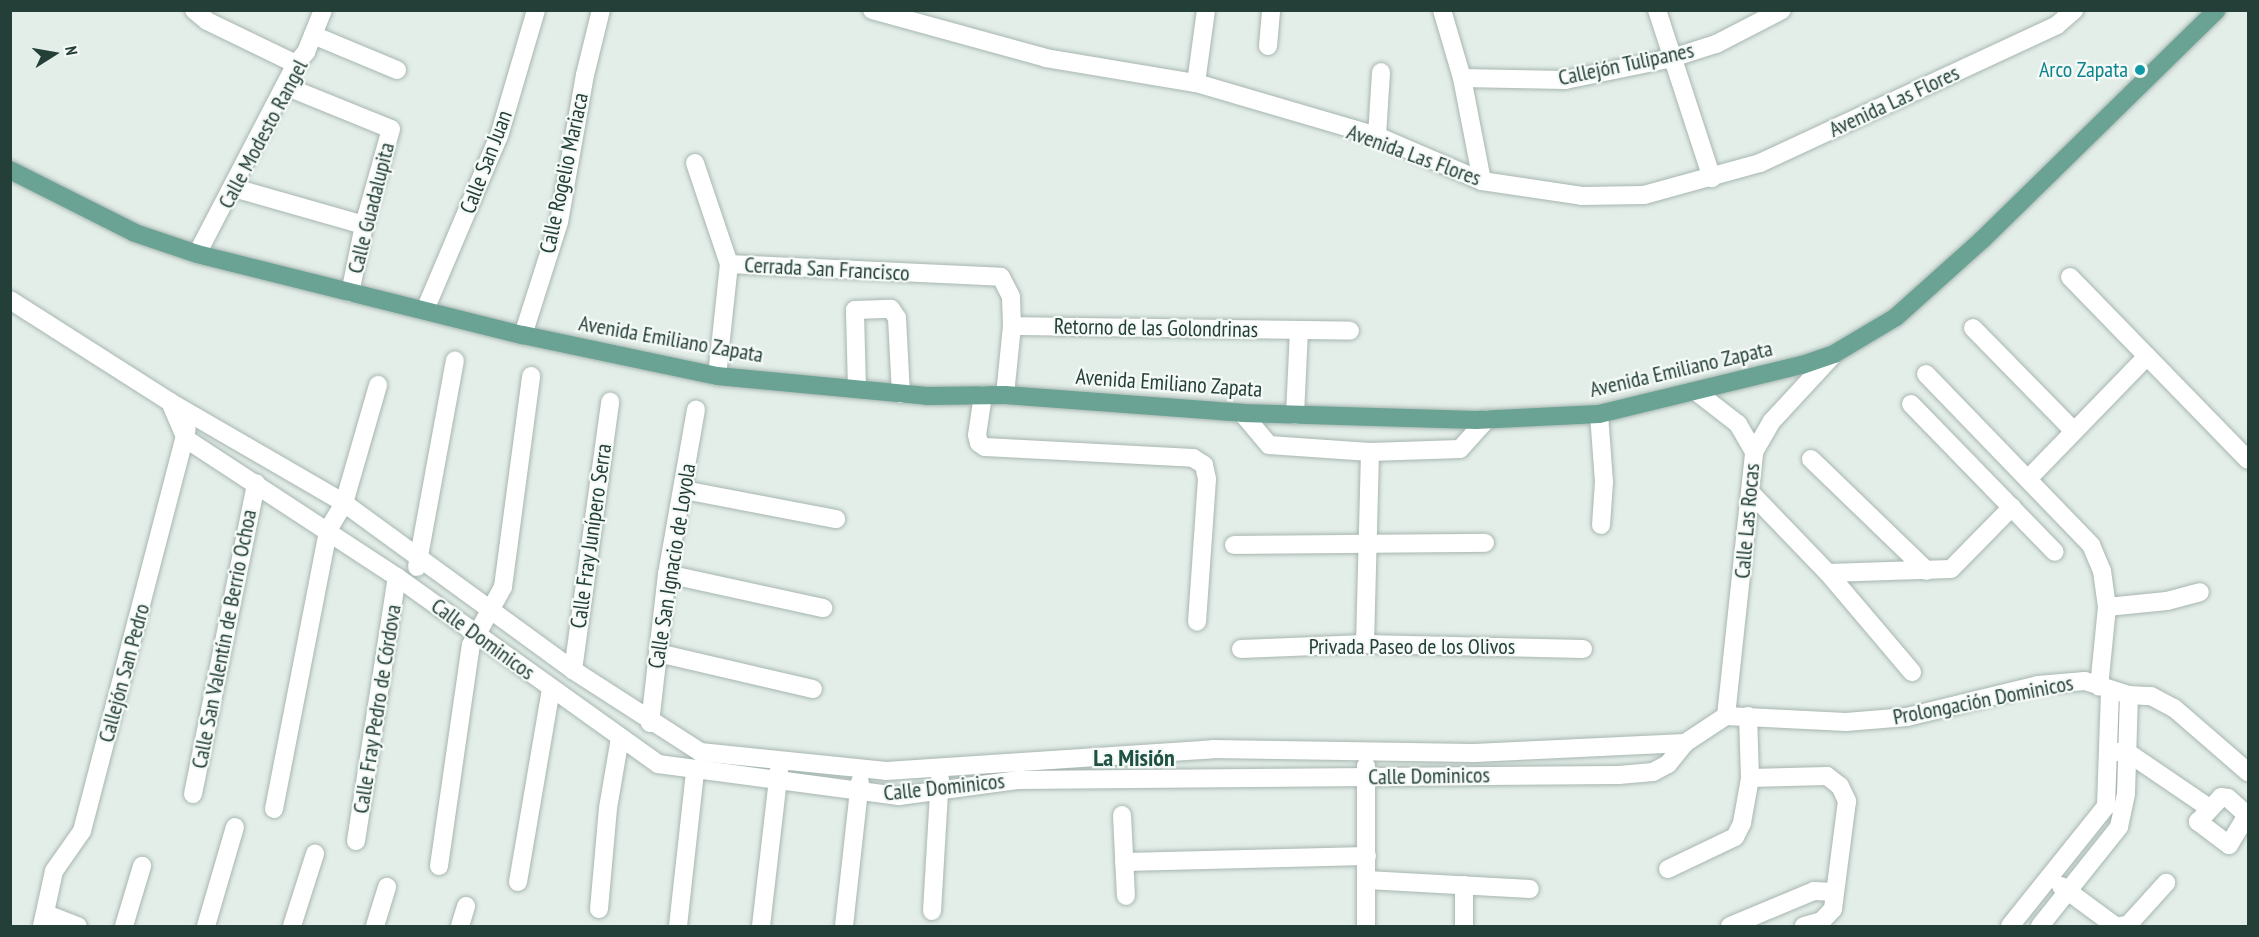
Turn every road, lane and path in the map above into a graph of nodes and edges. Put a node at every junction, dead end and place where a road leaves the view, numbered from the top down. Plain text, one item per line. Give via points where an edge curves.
1 (195, 10) edge
2 (323, 10) edge
3 (536, 10) edge
4 (601, 10) edge
5 (872, 10) edge
6 (1206, 10) edge
7 (1271, 10) edge
8 (1442, 10) edge
9 (1657, 10) edge
10 (1782, 10) edge
11 (2074, 10) edge
12 (2217, 10) edge
13 (2053, 18) edge
14 (313, 36) junction
15 (1268, 46) dead end
16 (1672, 58) junction
17 (296, 64) junction
18 (397, 70) dead end
19 (1381, 72) dead end
20 (1461, 78) junction
21 (1196, 83) junction
22 (285, 86) junction
23 (1377, 136) junction
24 (695, 163) dead end
25 (10, 170) edge
26 (1712, 178) junction
27 (1482, 182) junction
28 (234, 188) junction
29 (363, 225) junction
30 (197, 254) junction
31 (729, 264) junction
32 (2070, 277) dead end
33 (350, 293) junction
34 (10, 300) edge
35 (425, 310) junction
36 (1012, 326) junction
37 (1973, 328) dead end
38 (1299, 330) junction
39 (1350, 331) dead end
40 (523, 335) junction
41 (1834, 354) junction
42 (2147, 356) junction
43 (455, 360) dead end
44 (1926, 374) dead end
45 (531, 376) dead end
46 (717, 376) junction
47 (378, 385) dead end
48 (857, 389) junction
49 (1698, 393) junction
50 (901, 394) junction
51 (983, 395) junction
52 (1005, 395) junction
53 (170, 402) junction
54 (610, 402) dead end
55 (1911, 404) dead end
56 (696, 410) dead end
57 (190, 412) junction
58 (1242, 413) junction
59 (1599, 414) junction
60 (1295, 415) junction
61 (1487, 419) junction
62 (2074, 431) junction
63 (186, 439) junction
64 (1370, 452) junction
65 (1754, 452) junction
66 (1811, 459) dead end
67 (2248, 460) edge
68 (2028, 479) junction
69 (256, 483) junction
70 (684, 490) junction
71 (1750, 492) junction
72 (344, 503) junction
73 (2012, 507) junction
74 (836, 519) dead end
75 (1600, 525) dead end
76 (328, 530) junction
77 (1368, 542) junction
78 (1485, 543) dead end
79 (1234, 545) dead end
80 (2055, 552) dead end
81 (420, 559) junction
82 (1927, 571) junction
83 (1828, 573) junction
84 (668, 574) junction
85 (404, 582) junction
86 (2200, 592) dead end
87 (2107, 607) junction
88 (823, 608) dead end
89 (491, 612) junction
90 (1197, 622) dead end
91 (475, 633) junction
92 (1365, 644) junction
93 (1241, 649) dead end
94 (1583, 649) dead end
95 (658, 653) junction
96 (573, 670) junction
97 (1912, 672) dead end
98 (551, 688) junction
99 (2104, 688) junction
100 (813, 689) dead end
101 (2129, 695) junction
102 (1726, 716) junction
103 (1748, 716) junction
104 (650, 723) junction
105 (620, 738) junction
106 (1685, 743) junction
107 (1366, 751) junction
108 (2118, 752) junction
109 (1120, 754) junction
110 (781, 759) junction
111 (940, 765) junction
112 (862, 768) junction
113 (695, 771) junction
114 (2248, 772) edge
115 (1366, 777) junction
116 (1122, 778) junction
117 (1750, 778) junction
118 (777, 783) junction
119 (940, 790) junction
120 (858, 793) junction
121 (2117, 793) junction
122 (193, 794) dead end
123 (2209, 808) dead end
124 (274, 810) dead end
125 (1122, 815) dead end
126 (235, 827) dead end
127 (356, 841) dead end
128 (315, 854) dead end
129 (1367, 856) junction
130 (1124, 862) junction
131 (142, 866) dead end
132 (439, 867) dead end
133 (1668, 869) dead end
134 (2051, 876) junction
135 (1367, 880) junction
136 (518, 882) dead end
137 (2166, 883) dead end
138 (1464, 885) junction
139 (387, 887) dead end
140 (1530, 889) dead end
141 (1834, 892) junction
142 (2068, 893) junction
143 (1126, 896) dead end
144 (466, 906) dead end
145 (599, 909) dead end
146 (932, 911) dead end
147 (44, 920) edge
148 (72, 925) edge
149 (124, 927) edge
150 (206, 927) edge
151 (292, 927) edge
152 (375, 927) edge
153 (460, 927) edge
154 (678, 927) edge
155 (761, 927) edge
156 (844, 927) edge
157 (1366, 927) edge
158 (1464, 927) edge
159 (1730, 927) edge
160 (1803, 927) edge
161 (2010, 927) edge
162 (2040, 927) edge
163 (2115, 927) edge
164 (2120, 927) edge

1 - 17 street via 207,21
2 - 14 street, Calle Modesto Rangel
3 - 35 street, Calle San Juan via 499,136
4 - 40 street, Calle Rogelio Mariaca via 585,75 559,222
5 - 21 street, Avenida Las Flores via 1046,58
6 - 21 street
7 - 15 street
8 - 20 street
9 - 16 street
10 - 16 street, Callejón Tulipanes via 1716,44
11 - 13 street, Avenida Las Flores
12 - 41 main road, Avenida Emiliano Zapata via 1914,301 1896,317
13 - 26 street, Avenida Las Flores via 1760,163
14 - 17 street, Calle Modesto Rangel
14 - 18 street
16 - 20 street, Callejón Tulipanes via 1565,80
16 - 26 street
17 - 22 street, Calle Modesto Rangel
19 - 23 street
20 - 27 street
21 - 23 street, Avenida Las Flores
22 - 28 street, Calle Modesto Rangel
22 - 29 street, Calle Guadalupita via 391,129
23 - 27 street, Avenida Las Flores
24 - 31 street
25 - 30 main road, Avenida Emiliano Zapata via 135,233
26 - 27 street, Avenida Las Flores via 1644,195 1593,196
28 - 29 street
28 - 30 street, Calle Modesto Rangel
29 - 33 street, Calle Guadalupita
30 - 33 main road, Avenida Emiliano Zapata
31 - 36 street, Cerrada San Francisco via 1001,277 1011,297
31 - 46 street, Cerrada San Francisco
32 - 42 street
33 - 35 main road, Avenida Emiliano Zapata
34 - 53 street, Calle Dominicos
35 - 40 main road, Avenida Emiliano Zapata
36 - 38 street, Retorno de las Golondrinas
36 - 52 street
37 - 62 street
38 - 39 street, Retorno de las Golondrinas
38 - 60 street
40 - 46 main road, Avenida Emiliano Zapata
41 - 49 main road, Avenida Emiliano Zapata
41 - 65 street, Calle Las Rocas via 1772,421
42 - 62 street
42 - 67 street
43 - 81 street, Calle Fray Pedro de Córdova
44 - 68 street
45 - 89 street via 503,587
46 - 48 main road, Avenida Emiliano Zapata
47 - 72 street
48 - 50 main road, Avenida Emiliano Zapata
48 - 50 street via 855,310 891,309 897,318
49 - 59 main road, Avenida Emiliano Zapata
49 - 65 street via 1738,424
50 - 51 main road, Avenida Emiliano Zapata
51 - 52 main road, Avenida Emiliano Zapata
51 - 90 street via 977,435 985,447 1193,458 1204,465 1207,478
52 - 58 main road, Avenida Emiliano Zapata
53 - 57 street, Calle Dominicos
53 - 63 street
54 - 96 street, Calle Fray Junípero Serra
55 - 73 street
56 - 70 street, Calle San Ignacio de Loyola
57 - 63 street, Callejón San Pedro
57 - 72 street, Calle Dominicos
58 - 60 main road, Avenida Emiliano Zapata
58 - 64 street via 1269,445
59 - 61 main road, Avenida Emiliano Zapata
59 - 75 street via 1604,482
60 - 61 main road, Avenida Emiliano Zapata
61 - 64 street via 1460,449
62 - 68 street
63 - 69 street, Calle Dominicos
63 - 147 street, Callejón San Pedro via 82,831 54,871
64 - 77 street
65 - 71 street, Calle Las Rocas
66 - 82 street
68 - 87 street via 2091,545 2102,571
69 - 76 street, Calle Dominicos
69 - 122 street, Calle San Valentín de Berrio Ochoa
70 - 74 street
70 - 84 street, Calle San Ignacio de Loyola
71 - 83 street
71 - 102 street, Calle Las Rocas
72 - 76 street
72 - 81 street, Calle Dominicos
73 - 80 street
73 - 82 street via 1951,569
76 - 85 street, Calle Dominicos
76 - 124 street
77 - 78 street
77 - 79 street
77 - 92 street
81 - 85 street, Calle Fray Pedro de Córdova
81 - 89 street, Calle Dominicos
82 - 83 street
83 - 97 street
84 - 88 street
84 - 95 street, Calle San Ignacio de Loyola
85 - 91 street, Calle Dominicos
85 - 127 street, Calle Fray Pedro de Córdova
86 - 87 street via 2167,601
87 - 99 street
89 - 91 street
89 - 96 street, Calle Dominicos
91 - 98 street, Calle Dominicos
91 - 132 street
92 - 93 street, Privada Paseo de los Olivos
92 - 94 street, Privada Paseo de los Olivos
95 - 100 street
95 - 104 street, Calle San Ignacio de Loyola
96 - 104 street, Calle Dominicos
98 - 105 street, Calle Dominicos
98 - 136 street
99 - 101 street, Prolongación Dominicos
99 - 103 street, Prolongación Dominicos via 2085,681 2038,685 1907,717 1846,722
99 - 108 street
101 - 108 street
101 - 114 street, Prolongación Dominicos via 2151,696 2174,708
102 - 103 street, Prolongación Dominicos
102 - 106 street, Calle Dominicos
103 - 117 street
104 - 110 street, Calle Dominicos via 700,752
105 - 113 street, Calle Dominicos via 658,764
105 - 145 street via 608,808
106 - 107 street, Calle Dominicos via 1474,753
106 - 115 street, Calle Dominicos via 1668,764 1653,772
107 - 109 street, Calle Dominicos via 1213,749
107 - 115 street
108 - 121 street
108 - 123 street
109 - 111 street, Calle Dominicos
109 - 116 street
110 - 112 street, Calle Dominicos
110 - 118 street
111 - 112 street, Calle Dominicos via 886,771
111 - 119 street
112 - 120 street
113 - 118 street, Calle Dominicos
113 - 154 street
115 - 116 street, Calle Dominicos
115 - 129 street
116 - 119 street, Calle Dominicos via 1017,780
117 - 133 street via 1742,823 1735,837
117 - 141 street via 1827,776 1840,786 1847,801
118 - 120 street, Calle Dominicos
118 - 155 street
119 - 120 street, Calle Dominicos via 899,795
119 - 146 street
120 - 156 street
121 - 134 street
121 - 142 street via 2119,827
125 - 130 street
126 - 150 street
128 - 151 street
129 - 130 street
129 - 135 street
130 - 143 street
131 - 149 street
134 - 142 street
134 - 161 street
135 - 138 street
135 - 157 street
137 - 164 street via 2128,925
138 - 140 street
138 - 158 street
139 - 152 street
141 - 159 street via 1814,891
141 - 160 street via 1833,909 1822,921
142 - 162 street
142 - 163 street
144 - 153 street
147 - 148 street

